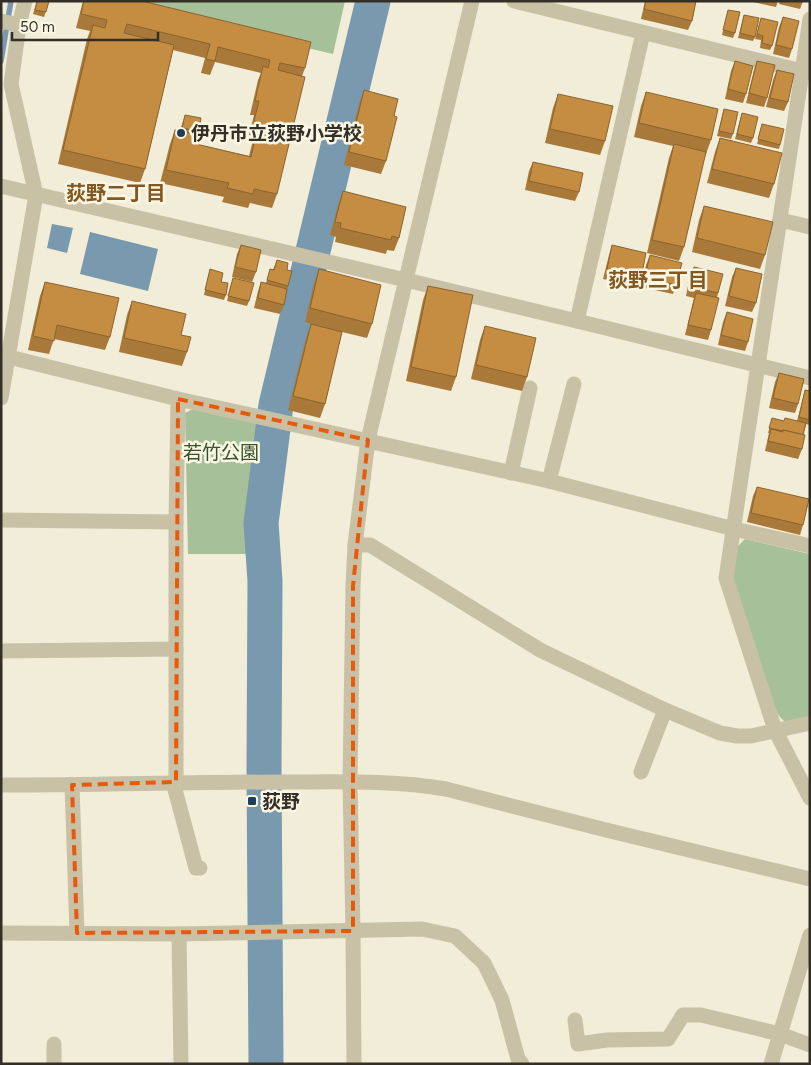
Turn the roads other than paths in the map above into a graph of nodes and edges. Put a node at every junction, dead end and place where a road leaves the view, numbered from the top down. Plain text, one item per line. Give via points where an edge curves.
1 (25, 1) edge
2 (472, 1) edge
3 (514, 1) edge
4 (810, 19) edge
5 (1, 21) edge
6 (19, 25) junction
7 (643, 33) junction
8 (806, 72) edge
9 (1, 186) edge
10 (36, 195) junction
11 (780, 220) junction
12 (810, 227) edge
13 (406, 280) junction
14 (576, 321) junction
15 (5, 356) edge
16 (758, 365) junction
17 (810, 378) edge
18 (574, 384) dead end
19 (530, 388) edge
20 (1, 398) edge
21 (178, 399) junction
22 (368, 440) junction
23 (511, 473) junction
24 (549, 482) junction
25 (1, 520) edge
26 (176, 522) junction
27 (734, 529) junction
28 (355, 545) junction
29 (810, 546) edge
30 (176, 649) junction
31 (1, 651) edge
32 (665, 710) junction
33 (810, 723) edge
34 (775, 730) junction
35 (641, 772) dead end
36 (175, 782) junction
37 (350, 782) junction
38 (1, 785) edge
39 (72, 785) junction
40 (810, 798) edge
41 (195, 869) dead end
42 (810, 879) edge
43 (353, 931) junction
44 (1, 933) edge
45 (77, 933) junction
46 (180, 934) junction
47 (810, 935) edge
48 (575, 1020) dead end
49 (780, 1034) junction
50 (54, 1044) dead end
51 (810, 1045) edge
52 (519, 1062) edge
53 (54, 1064) edge
54 (181, 1064) edge
55 (354, 1064) edge
56 (771, 1064) edge

1 - 6 street
2 - 13 street
3 - 7 street
4 - 8 street
5 - 6 street
6 - 10 street via 10,84
7 - 8 street
7 - 14 street
8 - 11 street
9 - 10 street
10 - 13 street
10 - 15 street
11 - 12 street
11 - 16 street
13 - 14 street
13 - 22 street
14 - 16 street
15 - 20 street
15 - 21 street
16 - 17 street
16 - 27 street
18 - 24 street
19 - 23 street
21 - 22 street
21 - 26 street
22 - 23 street
22 - 28 street
23 - 24 street
24 - 27 street
25 - 26 street
26 - 30 street
27 - 29 street
27 - 34 street via 726,578
28 - 32 street via 370,545 540,650
28 - 37 street
30 - 31 street
30 - 36 street
32 - 34 street via 720,733 751,736
32 - 35 street
33 - 34 street
34 - 40 street
36 - 37 street
36 - 39 street
36 - 41 street
37 - 42 street via 446,789
37 - 43 street
38 - 39 street
39 - 45 street
43 - 46 street
43 - 52 street via 422,929 455,936 484,963 502,1000
43 - 55 street
44 - 45 street
45 - 46 street
46 - 54 street
47 - 49 street
48 - 49 street via 578,1044 668,1039 683,1015 701,1015
49 - 51 street
49 - 56 street
50 - 53 street

